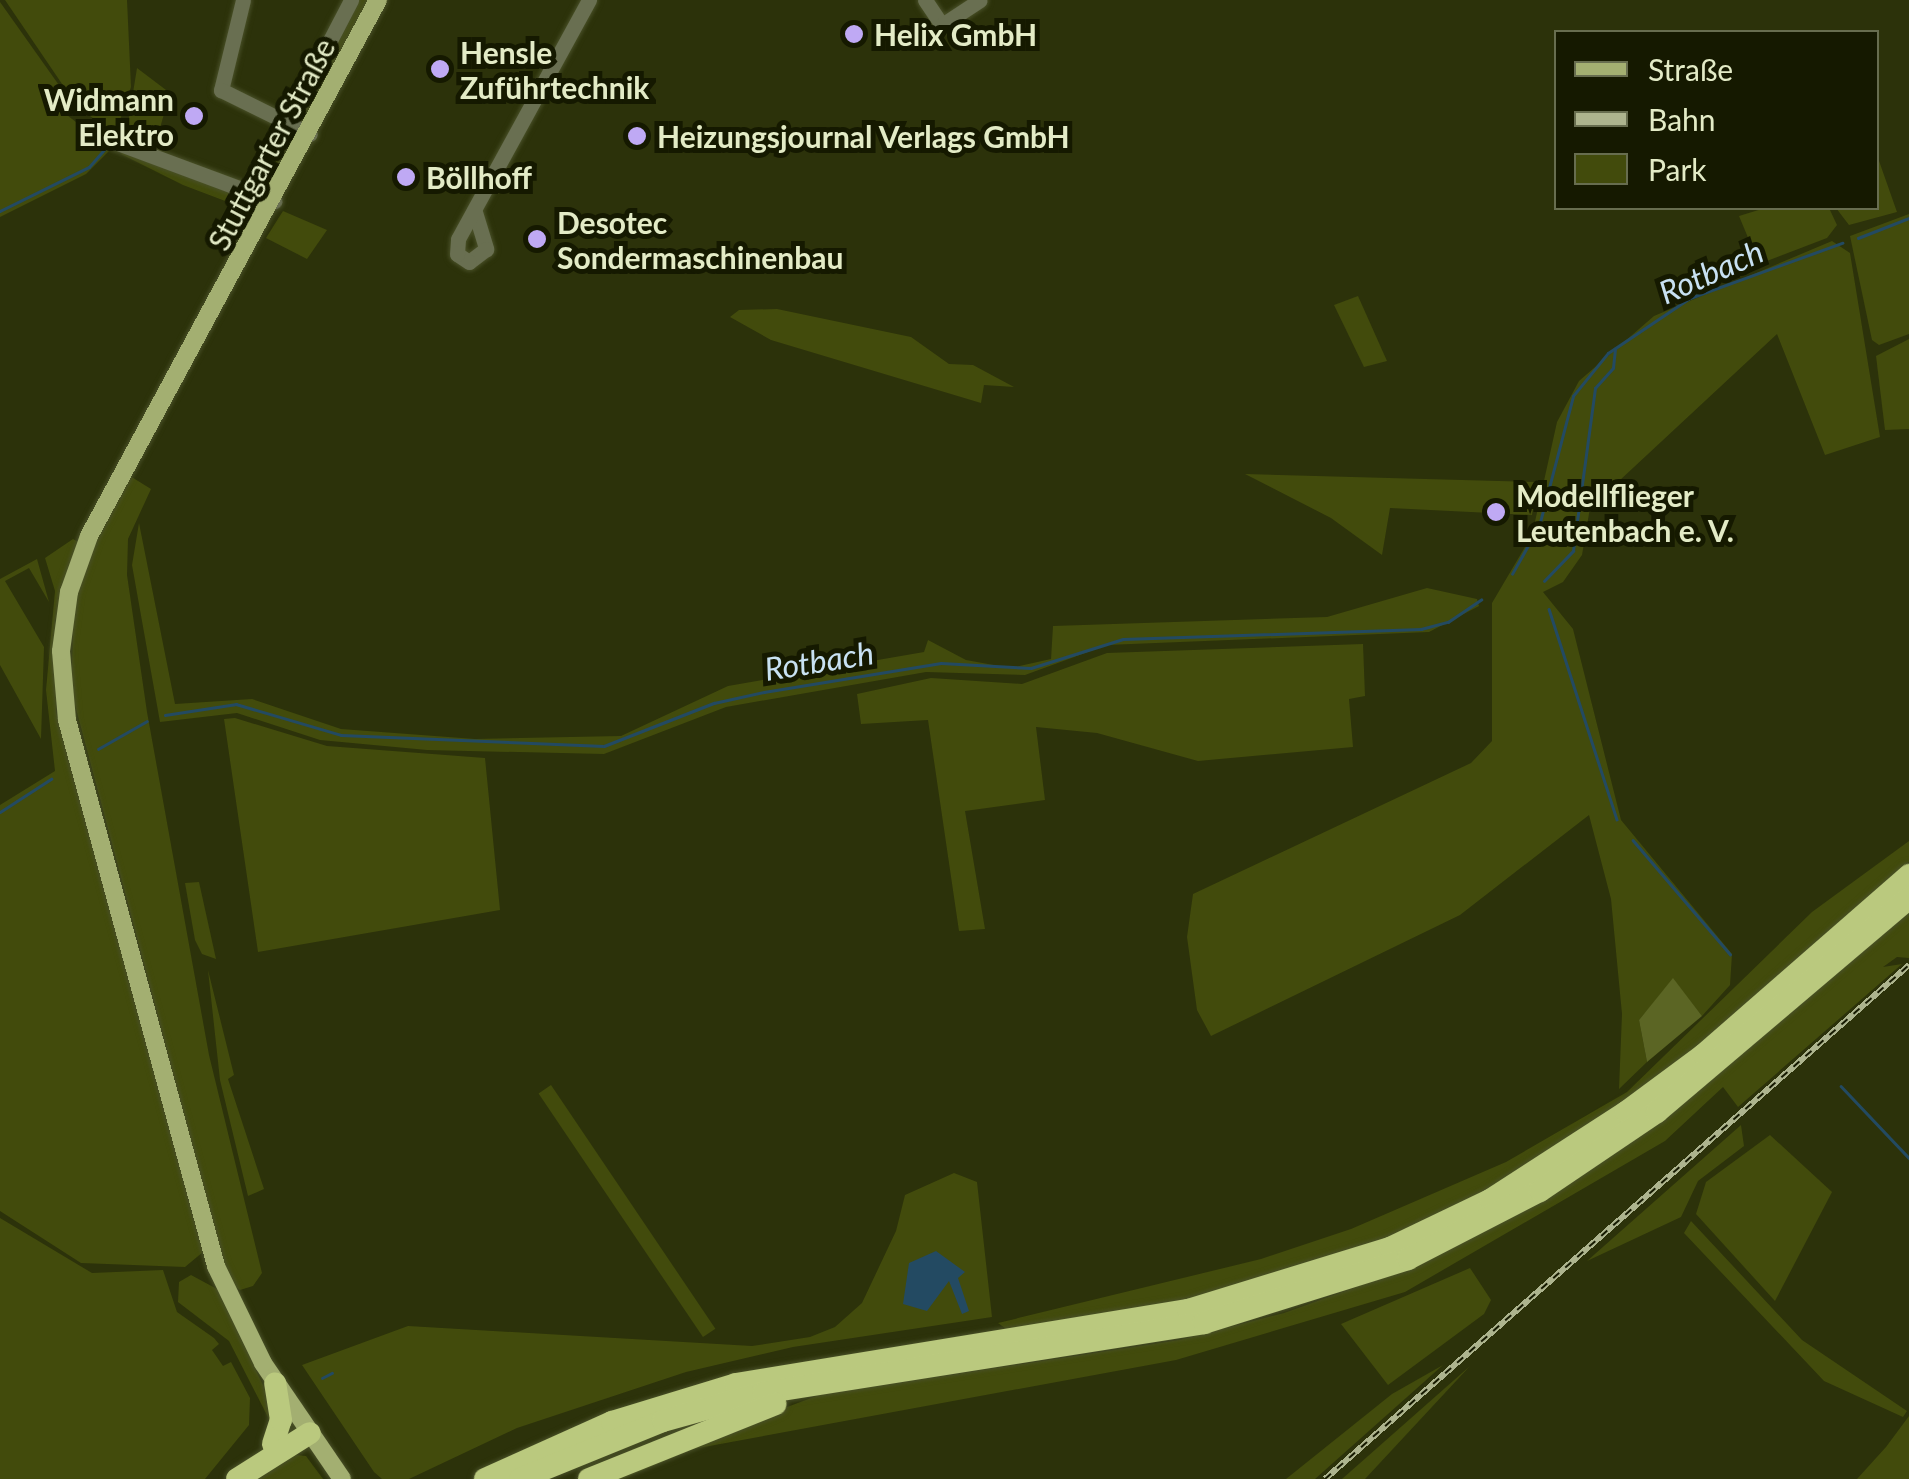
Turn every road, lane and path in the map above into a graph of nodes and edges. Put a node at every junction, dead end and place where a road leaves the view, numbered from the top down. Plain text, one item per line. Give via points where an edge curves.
1 (243, 0) edge
2 (352, 0) edge
3 (378, 0) edge
4 (589, 0) edge
5 (925, 0) edge
6 (980, 0) edge
7 (286, 122) junction
8 (310, 134) junction
9 (116, 142) dead end
10 (274, 201) junction
11 (475, 212) dead end
12 (1909, 875) edge
13 (1909, 898) edge
14 (269, 1373) junction
15 (824, 1381) junction
16 (307, 1428) junction
17 (273, 1444) junction
18 (239, 1477) edge
19 (342, 1479) edge
20 (485, 1479) edge
21 (520, 1479) edge
22 (589, 1479) edge

1 - 7 street via 221,90
2 - 7 street
3 - 8 main road, Stuttgarter Straße
4 - 11 street
5 - 6 street via 942,25
7 - 8 street
8 - 10 main road, Stuttgarter Straße
9 - 10 street
10 - 14 main road, Stuttgarter Straße via 79,558 64,617 62,686 216,1266
12 - 20 highway via 1727,1034 1626,1112 1490,1200 1390,1248 1188,1310 824,1365 698,1394 612,1422
13 - 15 highway via 1658,1112 1540,1191 1408,1258 1204,1323
14 - 16 main road, Stuttgarter Straße
14 - 17 highway via 280,1420
15 - 21 highway via 662,1420
15 - 22 highway via 806,1395
16 - 17 highway
16 - 18 highway
16 - 19 main road, Stuttgarter Straße
17 - 18 highway

